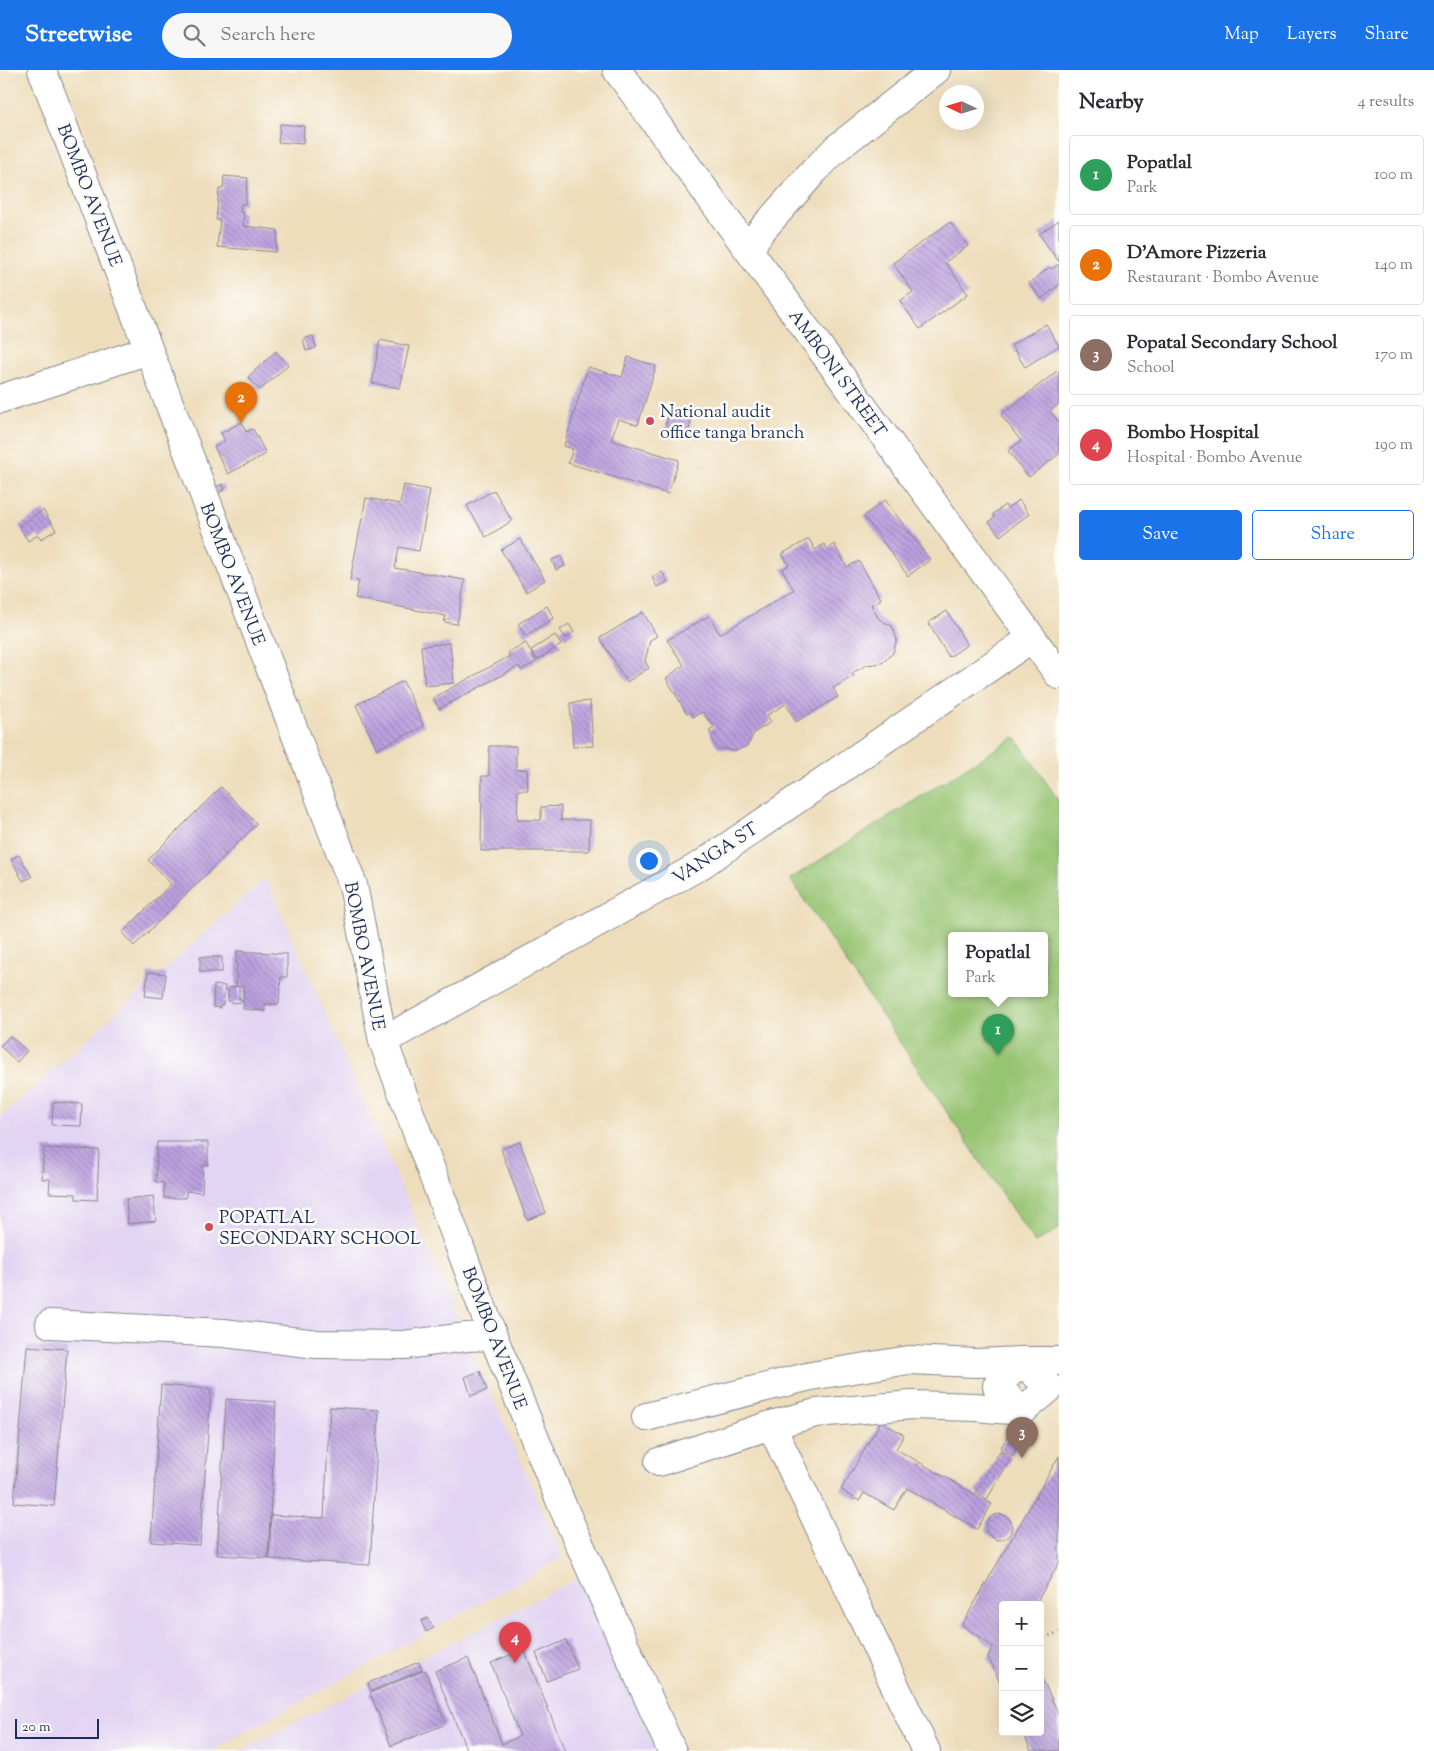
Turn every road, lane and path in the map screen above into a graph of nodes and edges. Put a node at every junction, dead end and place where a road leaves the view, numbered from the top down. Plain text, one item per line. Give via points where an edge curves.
1 (42, 70) edge
2 (618, 70) edge
3 (936, 70) edge
4 (750, 252) junction
5 (148, 350) junction
6 (0, 399) edge
7 (1032, 638) junction
8 (1059, 675) edge
9 (382, 1041) junction
10 (50, 1324) dead end
11 (493, 1336) junction
12 (1022, 1361) junction
13 (1059, 1361) edge
14 (1022, 1410) junction
15 (646, 1417) dead end
16 (771, 1425) junction
17 (658, 1462) dead end
18 (1059, 1632) edge
19 (1044, 1637) edge
20 (672, 1751) edge
21 (926, 1751) edge

1 - 5 street, BOMBO AVENUE
2 - 4 street, AMBONI STREET
3 - 4 street via 837,148 761,231
4 - 7 street, AMBONI STREET
5 - 6 street
5 - 9 street, BOMBO AVENUE via 353,885
7 - 8 street, AMBONI STREET
7 - 9 street, VANGA ST via 701,865
9 - 11 street, BOMBO AVENUE
10 - 11 street via 224,1333 317,1344 404,1344
11 - 20 street, BOMBO AVENUE via 562,1504
12 - 13 street
12 - 14 street via 998,1386
12 - 14 street via 1050,1388
12 - 15 street via 909,1360 811,1376
14 - 16 street via 912,1405 816,1413
16 - 17 street
16 - 21 street
18 - 19 path

